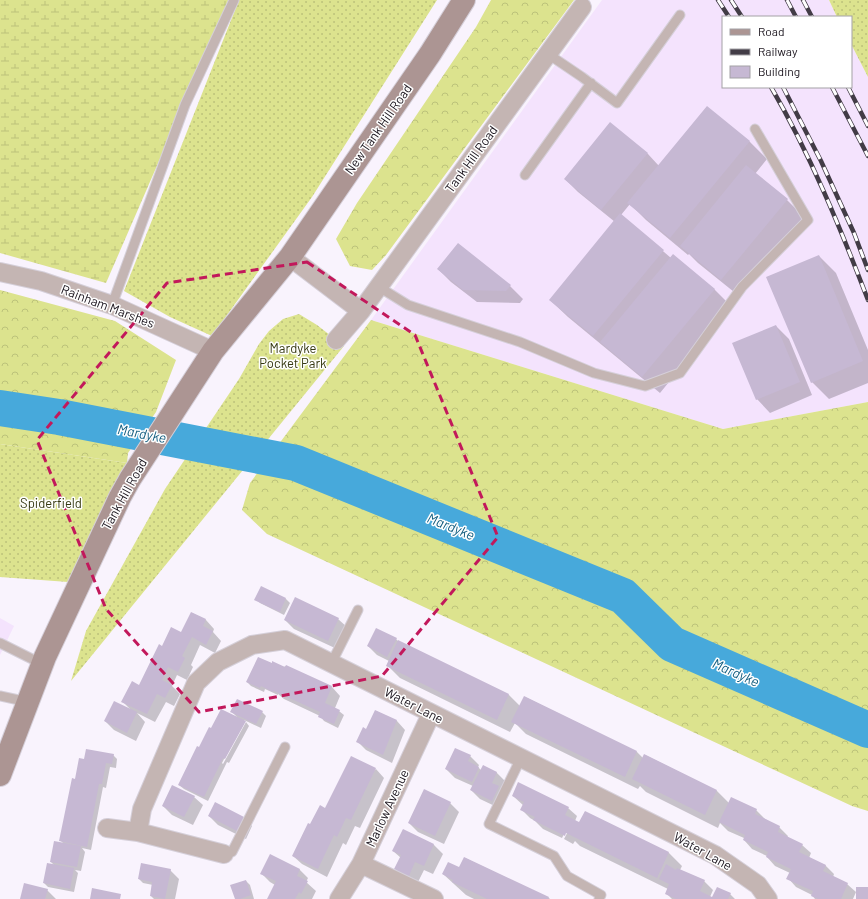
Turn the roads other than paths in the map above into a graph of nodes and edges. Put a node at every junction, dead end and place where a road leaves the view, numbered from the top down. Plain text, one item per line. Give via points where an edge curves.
1 (234, 0) edge
2 (464, 0) edge
3 (582, 8) dead end
4 (680, 14) dead end
5 (548, 54) junction
6 (591, 83) junction
7 (755, 129) dead end
8 (525, 176) dead end
9 (290, 257) junction
10 (0, 272) edge
11 (378, 287) junction
12 (112, 305) junction
13 (361, 311) junction
14 (336, 340) dead end
15 (213, 351) junction
16 (358, 610) dead end
17 (0, 644) edge
18 (42, 664) junction
19 (331, 664) junction
20 (0, 696) edge
21 (28, 702) junction
22 (431, 714) junction
23 (285, 747) dead end
24 (521, 758) junction
25 (0, 775) edge
26 (107, 828) dead end
27 (138, 832) junction
28 (224, 854) joint
29 (361, 864) junction
30 (339, 899) edge
31 (434, 899) edge
32 (599, 899) edge
33 (768, 899) edge

1 - 12 lane via 185,105
2 - 9 street, New Tank Hill Road via 430,54
3 - 5 street, Tank Hill Road
4 - 6 lane via 617,103
5 - 6 lane
5 - 11 street, Tank Hill Road
6 - 8 lane
7 - 11 lane via 808,220 742,287 680,373 645,386 594,373 520,342 408,305
9 - 13 street
9 - 15 street, Tank Hill Road
10 - 12 street, Rainham Marshes via 41,281
11 - 13 street, Tank Hill Road
12 - 15 street, Rainham Marshes
13 - 14 street, Tank Hill Road
15 - 18 street, Tank Hill Road via 120,497
16 - 19 lane
17 - 18 lane
18 - 21 street, Tank Hill Road
19 - 22 street, Water Lane
19 - 27 street, Water Lane via 285,640 252,645 218,662 196,683 142,809
20 - 21 lane
21 - 25 street, Tank Hill Road
22 - 24 street, Water Lane
22 - 29 street, Marlow Avenue
23 - 28 lane via 232,852
24 - 32 lane via 489,824 554,856 567,876 601,895
24 - 33 street, Water Lane via 715,855 758,885
26 - 27 street
27 - 28 street
29 - 30 street, Marlow Avenue
29 - 31 street

